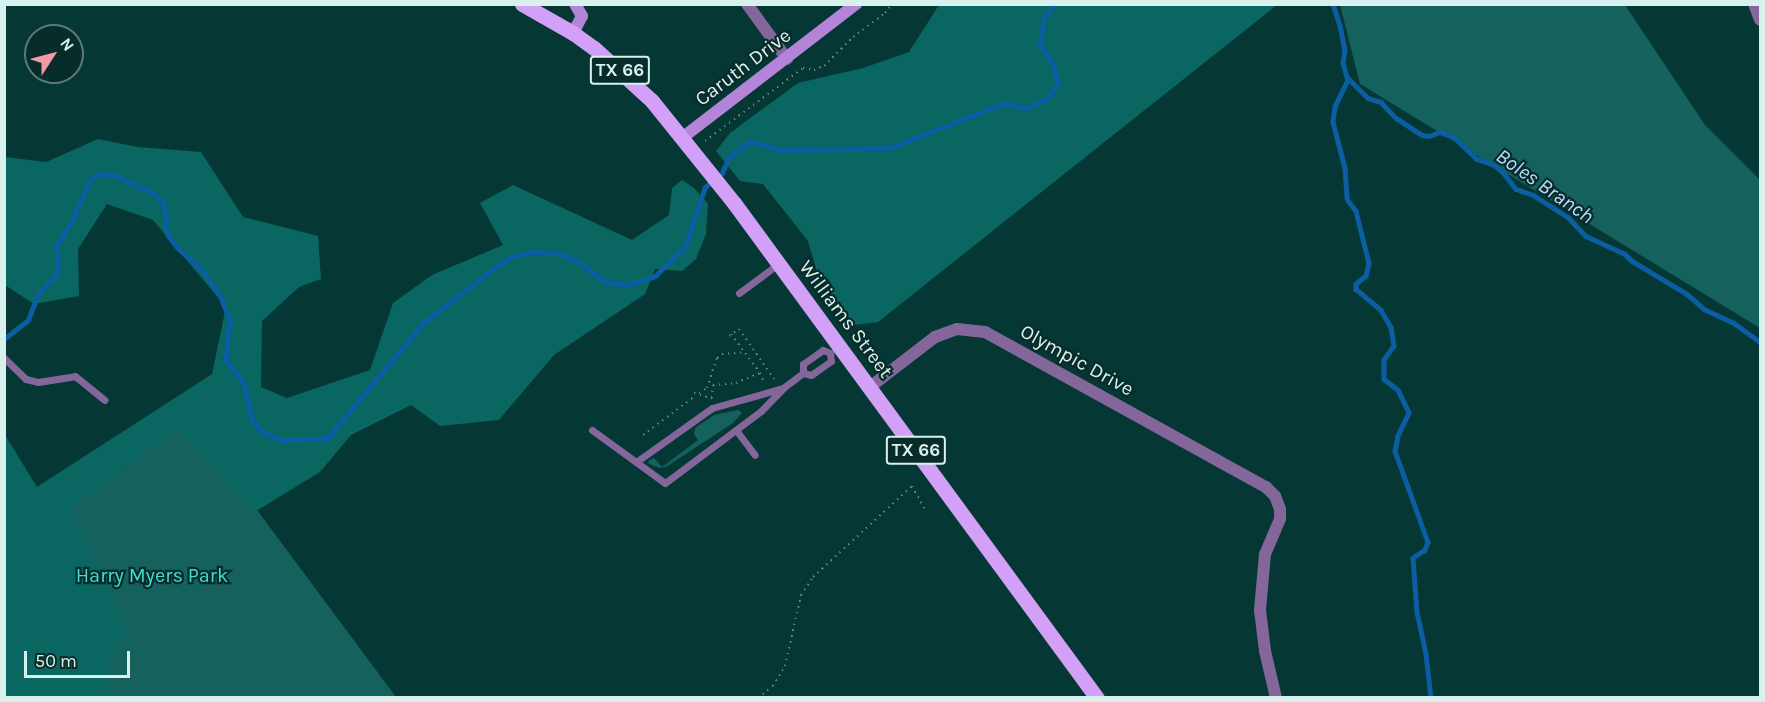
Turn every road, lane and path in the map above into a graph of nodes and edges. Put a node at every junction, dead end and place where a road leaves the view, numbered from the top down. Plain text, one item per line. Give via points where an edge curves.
1 (522, 4) edge
2 (575, 4) edge
3 (747, 4) edge
4 (856, 4) edge
5 (892, 4) edge
6 (1754, 4) edge
7 (1761, 20) edge
8 (573, 33) junction
9 (787, 59) junction
10 (682, 138) junction
11 (696, 154) junction
12 (778, 264) junction
13 (739, 293) dead end
14 (834, 349) junction
15 (744, 352) junction
16 (4, 358) edge
17 (760, 373) junction
18 (807, 374) junction
19 (870, 387) junction
20 (783, 388) junction
21 (696, 394) junction
22 (105, 400) dead end
23 (592, 430) dead end
24 (736, 430) junction
25 (643, 435) dead end
26 (755, 455) dead end
27 (636, 462) junction
28 (925, 509) dead end
29 (758, 698) edge
30 (1097, 698) edge
31 (1276, 698) edge

1 - 8 main road, Williams Street / TX 66
2 - 8 street via 582,16
3 - 9 street
4 - 9 street, Caruth Drive
5 - 11 path via 824,66 814,70 803,68
6 - 7 street
8 - 10 main road, Williams Street / TX 66 via 623,73
9 - 10 street, Caruth Drive
10 - 11 main road, Williams Street / TX 66
11 - 12 main road, Williams Street / TX 66
12 - 13 lane
12 - 14 main road, Williams Street / TX 66
14 - 18 lane via 831,361
14 - 18 lane via 823,350 803,364
14 - 19 main road, Williams Street / TX 66
15 - 17 path
15 - 17 path via 730,335 739,329 775,379 764,383
15 - 21 path via 717,357 707,388
16 - 22 lane via 26,380 75,376
17 - 21 path via 736,383 713,385 712,398
18 - 20 lane
19 - 30 main road, Williams Street / TX 66
19 - 31 street, Olympic Drive via 935,337 957,329 985,332 1266,487 1280,509 1280,519 1265,554 1260,610
20 - 24 lane via 762,411
20 - 27 lane via 712,408
21 - 25 path
23 - 27 lane
24 - 26 lane
24 - 27 lane via 665,483
28 - 29 path via 912,486 813,577 798,606 785,666 773,686

